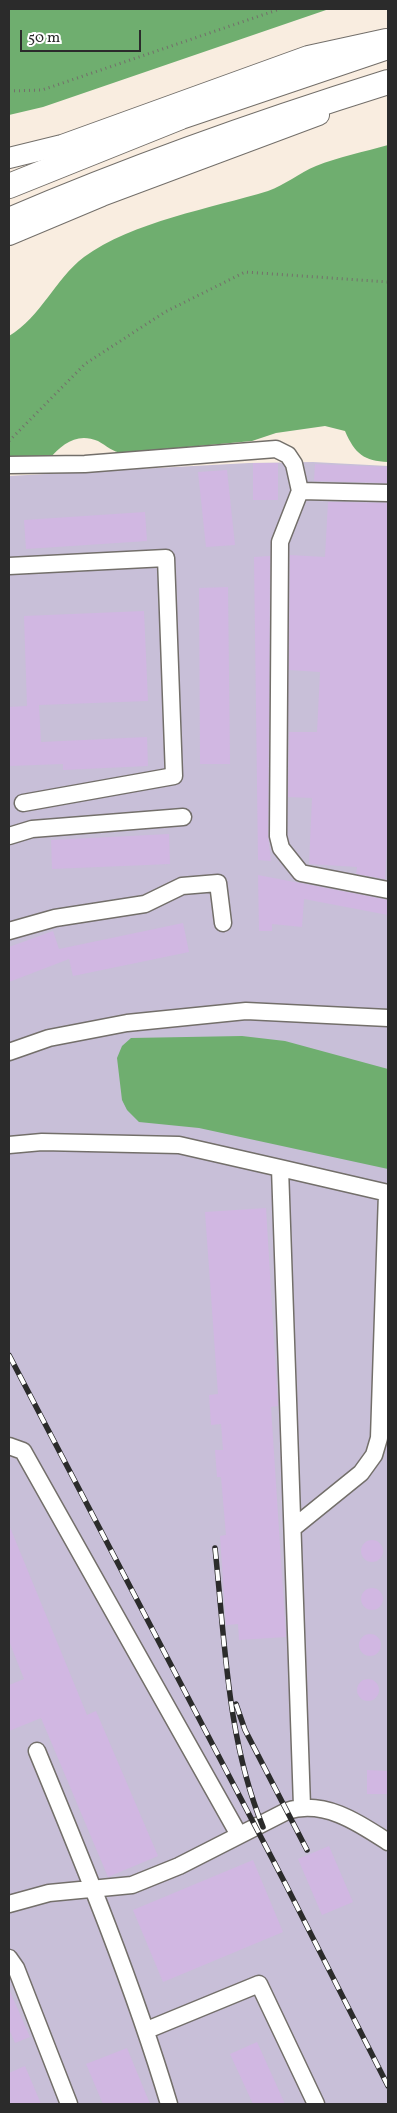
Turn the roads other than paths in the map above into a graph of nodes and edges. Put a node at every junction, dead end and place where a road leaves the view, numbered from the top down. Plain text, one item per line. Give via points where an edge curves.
1 (388, 39) edge
2 (388, 47) edge
3 (388, 82) edge
4 (388, 88) edge
5 (9, 158) edge
6 (9, 186) edge
7 (9, 220) edge
8 (9, 235) edge
9 (9, 465) edge
10 (300, 491) junction
11 (388, 494) edge
12 (9, 566) edge
13 (22, 803) dead end
14 (183, 817) dead end
15 (9, 836) edge
16 (388, 890) edge
17 (223, 922) dead end
18 (9, 931) edge
19 (388, 1018) edge
20 (9, 1052) edge
21 (9, 1146) edge
22 (280, 1168) junction
23 (387, 1193) edge
24 (9, 1446) edge
25 (293, 1528) junction
26 (37, 1751) dead end
27 (302, 1806) junction
28 (239, 1835) junction
29 (388, 1842) edge
30 (94, 1889) junction
31 (9, 1904) edge
32 (9, 1958) edge
33 (147, 2030) junction
34 (69, 2104) edge
35 (169, 2104) edge
36 (316, 2104) edge

1 - 5 main road via 308,56 62,145
2 - 6 highway via 181,117
3 - 7 highway via 195,146
4 - 8 main road via 102,196
9 - 10 street via 85,464 276,448 288,455 294,464
10 - 11 street
10 - 16 street via 280,542 278,836 281,848 301,873
12 - 13 street via 166,558 174,776
14 - 15 street via 32,829
17 - 18 street via 218,883 182,886 146,904 55,918
19 - 20 street via 246,1011 126,1023 49,1038
21 - 22 street via 42,1142 179,1145
22 - 23 street
22 - 25 street
23 - 25 street via 379,1438 374,1455 361,1473
24 - 28 street via 23,1452
25 - 27 street
26 - 30 street
27 - 28 street via 287,1810
27 - 29 street via 342,1814
28 - 30 street via 180,1866 132,1885
30 - 31 street via 49,1893
30 - 33 street
32 - 34 street via 16,1968
33 - 35 street
33 - 36 street via 259,1984

